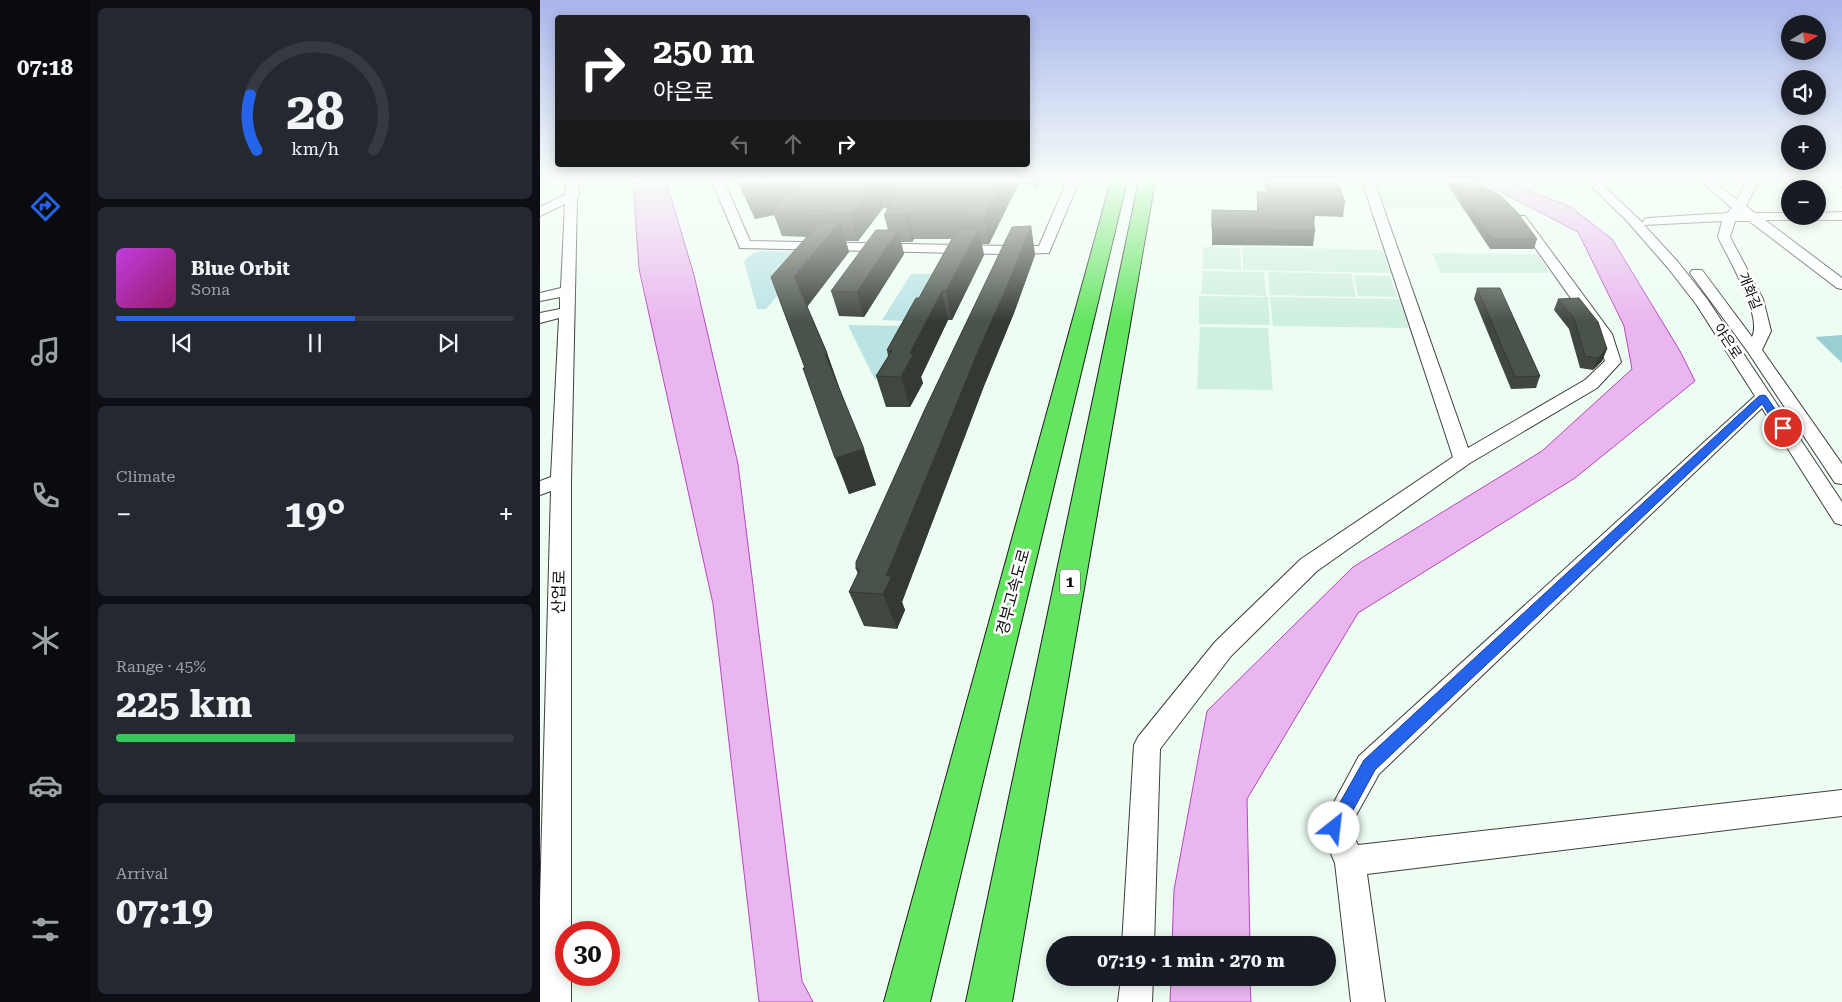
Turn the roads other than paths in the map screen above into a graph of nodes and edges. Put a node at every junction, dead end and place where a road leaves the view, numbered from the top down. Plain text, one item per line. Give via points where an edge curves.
1 (571, 228) edge
2 (738, 228) edge
3 (1053, 228) edge
4 (1108, 228) edge
5 (1138, 228) edge
6 (1384, 228) edge
7 (1527, 228) edge
8 (1639, 228) edge
9 (1654, 228) edge
10 (1728, 228) edge
11 (1768, 228) edge
12 (1010, 250) junction
13 (996, 283) edge
14 (1842, 285) edge
15 (540, 297) edge
16 (568, 301) junction
17 (540, 318) edge
18 (1754, 350) junction
19 (1763, 398) junction
20 (1463, 460) junction
21 (1842, 478) edge
22 (561, 481) junction
23 (540, 488) edge
24 (1842, 518) edge
25 (1842, 803) edge
26 (1350, 861) junction
27 (548, 904) edge
28 (1138, 936) edge
29 (1136, 986) edge
30 (991, 993) edge
31 (554, 1002) edge
32 (907, 1002) edge
33 (1135, 1002) edge
34 (1368, 1002) edge

1 - 16 street, 산업로
2 - 12 street via 745,245
3 - 12 street via 1044,250
4 - 32 highway, 경부고속도로
5 - 30 highway, 1
6 - 20 street
7 - 20 street via 1604,334 1613,362 1591,384
8 - 19 street, 야은로 via 1702,302
9 - 18 street, 야은로 via 1691,266
10 - 18 street, 개화길 via 1724,237 1756,299 1763,331
11 - 14 street
12 - 13 street
15 - 16 street
16 - 17 street
16 - 22 street, 산업로
18 - 21 street, 야은로
19 - 24 street, 야은로
19 - 26 street via 1369,765 1334,828
20 - 28 street via 1309,565 1223,649 1147,745
22 - 23 street
22 - 27 street, 산업로
25 - 26 street
26 - 34 street
27 - 31 street, 산업로
29 - 33 street

